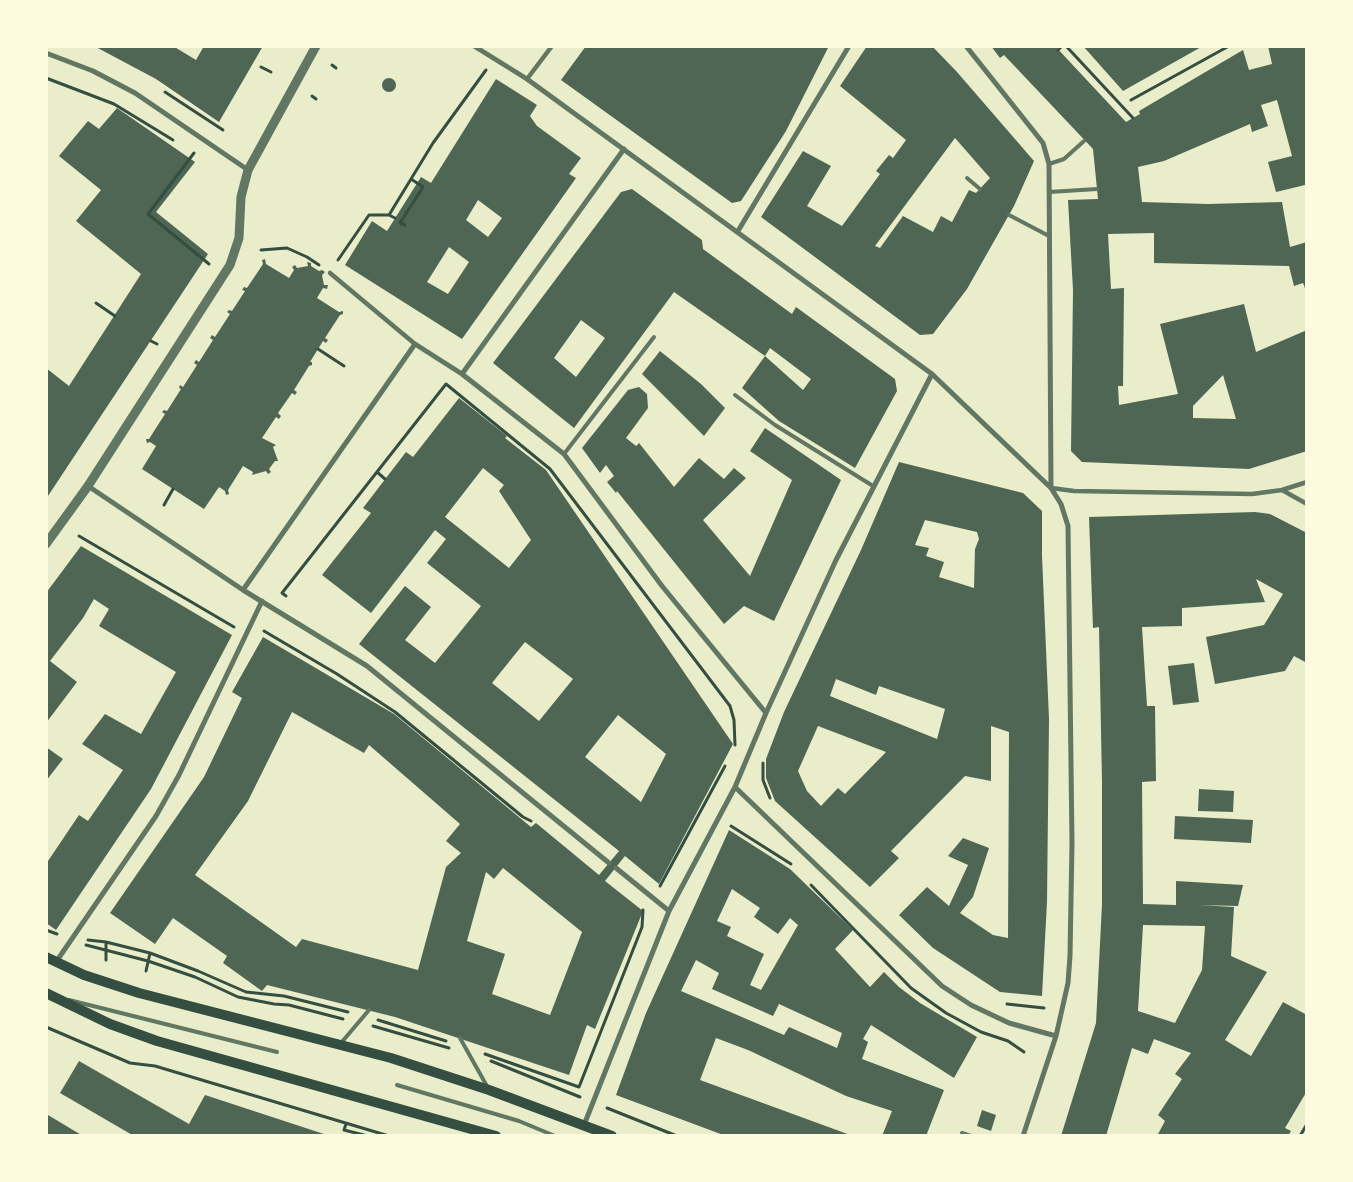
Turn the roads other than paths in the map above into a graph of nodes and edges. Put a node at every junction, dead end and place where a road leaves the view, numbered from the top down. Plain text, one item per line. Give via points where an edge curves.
1 (316, 46) edge
2 (474, 46) edge
3 (552, 46) edge
4 (850, 46) edge
5 (966, 46) edge
6 (46, 53) edge
7 (527, 79) junction
8 (1084, 140) dead end
9 (624, 150) junction
10 (1049, 164) junction
11 (248, 170) junction
12 (967, 178) dead end
13 (980, 189) dead end
14 (1097, 189) dead end
15 (1049, 192) junction
16 (1009, 215) dead end
17 (738, 231) junction
18 (1049, 236) junction
19 (330, 273) road end
20 (654, 337) dead end
21 (415, 344) junction
22 (462, 374) junction
23 (932, 374) junction
24 (735, 395) dead end
25 (564, 454) junction
26 (1307, 482) edge
27 (88, 486) junction
28 (873, 486) junction
29 (1051, 488) junction
30 (1282, 490) junction
31 (1307, 504) edge
32 (47, 541) edge
33 (243, 590) junction
34 (262, 601) junction
35 (766, 713) junction
36 (735, 787) junction
37 (609, 863) dead end
38 (616, 868) dead end
39 (669, 911) junction
40 (51, 960) edge
41 (48, 994) edge
42 (368, 1010) dead end
43 (1056, 1036) junction
44 (460, 1038) dead end
45 (340, 1045) junction
46 (277, 1052) dead end
47 (397, 1085) dead end
48 (490, 1090) junction
49 (584, 1125) junction
50 (962, 1133) dead end
51 (496, 1136) edge
52 (555, 1136) edge
53 (612, 1136) edge
54 (970, 1136) edge
55 (1022, 1136) edge

1 - 11 street
2 - 7 street
3 - 7 street
4 - 17 street
5 - 10 street via 1043,142
6 - 11 street via 136,94
7 - 9 street
8 - 10 lane via 1064,159
9 - 17 street
9 - 22 street
10 - 15 street
11 - 27 street via 241,197 240,238 230,264
12 - 13 lane
14 - 15 lane
15 - 18 street
16 - 18 lane
17 - 23 street
18 - 29 street
19 - 21 street
20 - 25 lane
21 - 22 street
21 - 33 street
22 - 25 street
23 - 28 street
23 - 29 street
24 - 28 lane via 775,425
25 - 35 street via 662,586
26 - 30 street
27 - 32 street
27 - 33 street
28 - 35 street
29 - 30 street via 1252,494
29 - 43 street via 1061,504 1068,526 1072,843 1068,983
30 - 31 street
33 - 34 street
34 - 37 street via 367,666
34 - 40 street via 156,816 70,942
35 - 36 street
36 - 39 street
36 - 43 street via 942,986 971,1005 1009,1023
38 - 39 street
39 - 49 street
40 - 45 main road via 139,993
41 - 46 lane
41 - 51 main road via 110,1024 156,1041
42 - 45 lane
43 - 55 street
44 - 48 lane
45 - 48 main road
47 - 52 lane via 519,1121
48 - 49 main road
49 - 53 main road
50 - 54 lane

